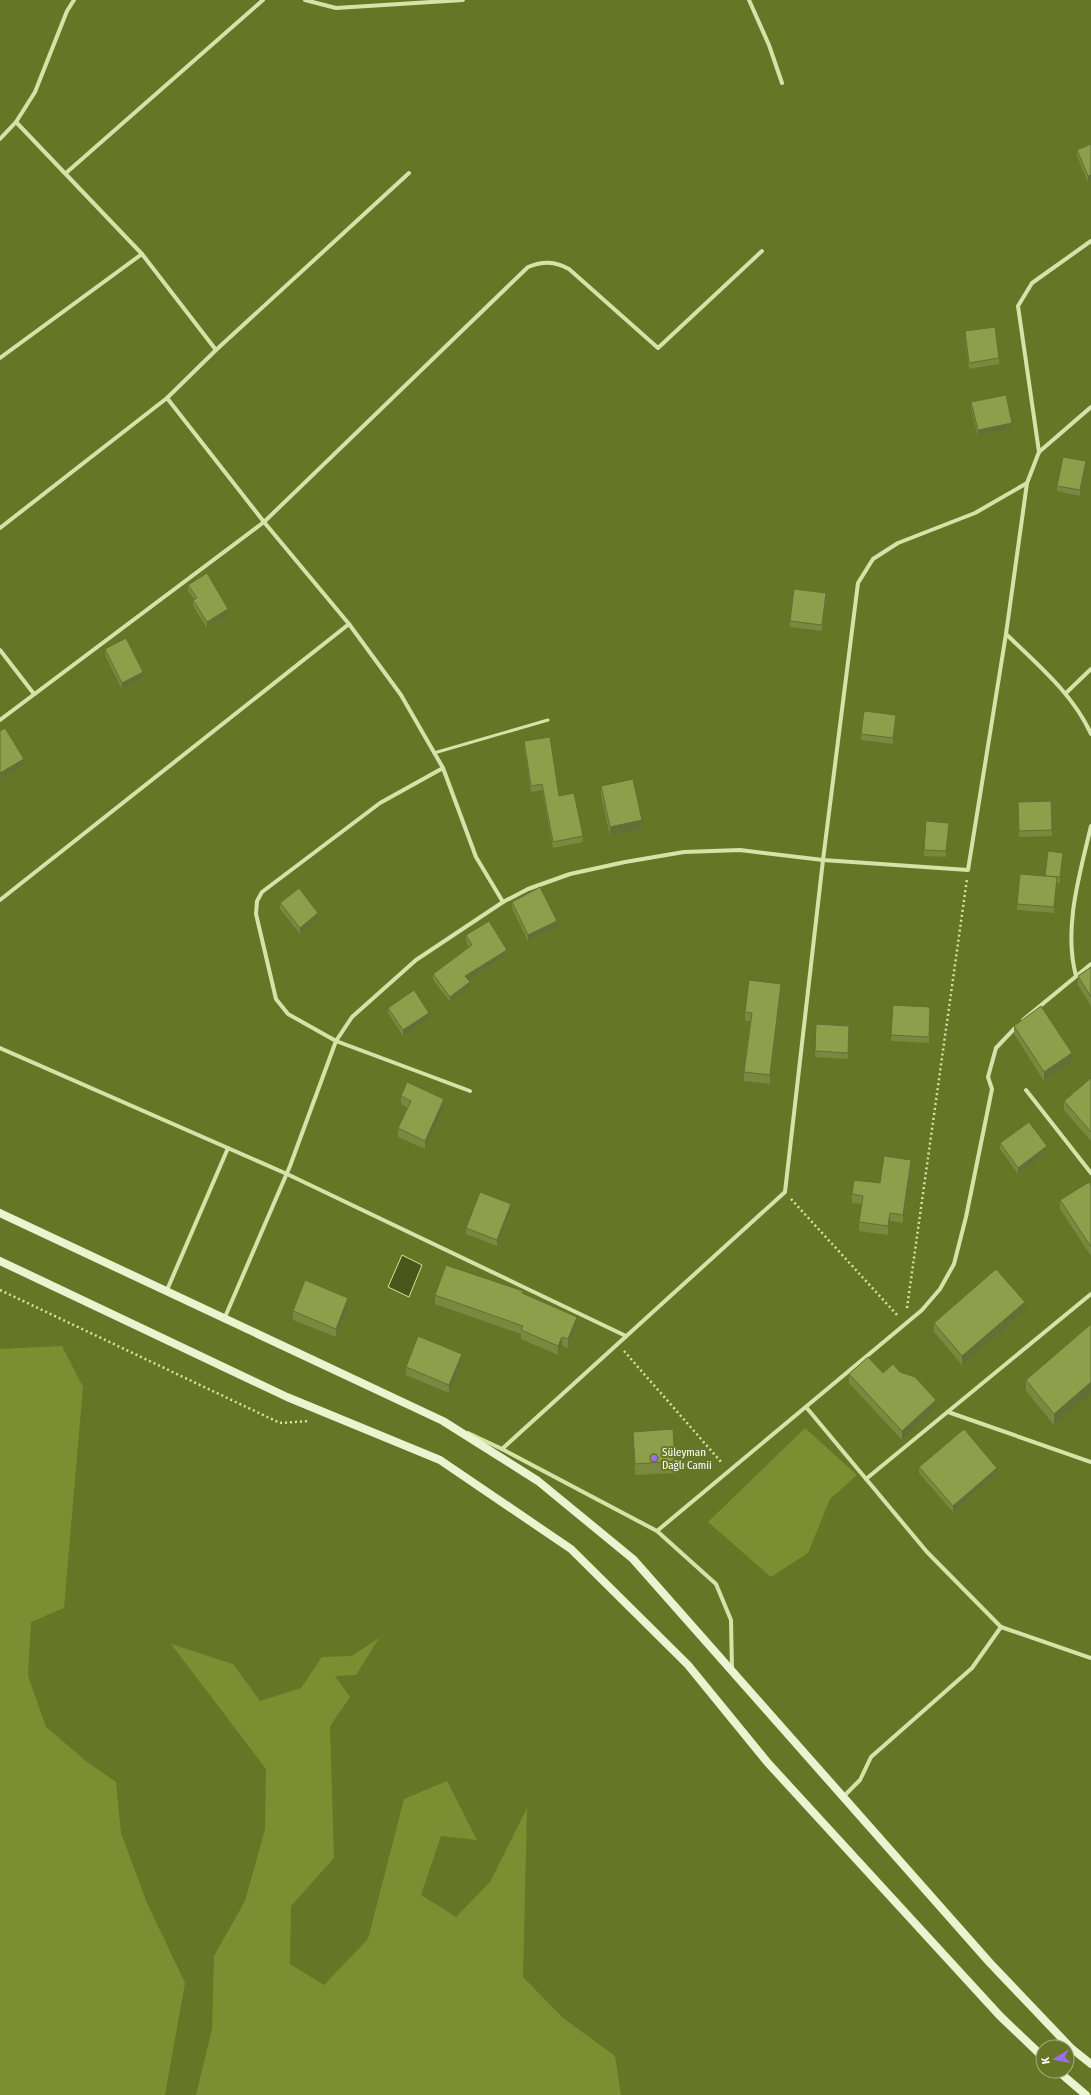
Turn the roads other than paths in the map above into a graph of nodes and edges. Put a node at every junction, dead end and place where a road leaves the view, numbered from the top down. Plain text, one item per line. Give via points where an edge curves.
1 (74, 0) edge
2 (263, 0) edge
3 (305, 0) edge
4 (463, 0) edge
5 (749, 0) edge
6 (782, 83) dead end
7 (16, 122) junction
8 (0, 139) edge
9 (66, 173) junction
10 (409, 173) dead end
11 (1091, 241) edge
12 (762, 251) dead end
13 (142, 254) junction
14 (216, 350) junction
15 (0, 358) edge
16 (167, 398) junction
17 (1091, 407) edge
18 (1039, 452) junction
19 (1027, 483) junction
20 (264, 522) junction
21 (0, 528) edge
22 (349, 624) junction
23 (1006, 634) junction
24 (0, 650) edge
25 (1091, 669) edge
26 (1066, 693) junction
27 (34, 694) junction
28 (0, 720) edge
29 (548, 720) dead end
30 (1091, 734) edge
31 (434, 753) junction
32 (443, 768) junction
33 (1091, 826) edge
34 (823, 860) junction
35 (0, 900) edge
36 (503, 902) junction
37 (1091, 964) edge
38 (1076, 976) junction
39 (336, 1040) junction
40 (0, 1048) edge
41 (470, 1090) dead end
42 (1026, 1090) dead end
43 (228, 1148) junction
44 (1091, 1173) edge
45 (287, 1174) junction
46 (0, 1213) edge
47 (0, 1261) edge
48 (167, 1290) junction
49 (1091, 1294) edge
50 (225, 1317) junction
51 (626, 1336) junction
52 (806, 1407) junction
53 (948, 1412) junction
54 (443, 1421) junction
55 (502, 1449) junction
56 (1091, 1462) edge
57 (866, 1479) junction
58 (657, 1531) junction
59 (1001, 1627) junction
60 (1091, 1658) edge
61 (732, 1672) junction
62 (842, 1798) junction
63 (1035, 2049) edge
64 (1091, 2064) edge
65 (1067, 2079) edge
66 (1086, 2095) edge

1 - 7 street via 67,11 35,92
2 - 9 street
3 - 4 street via 336,8
5 - 6 street
7 - 8 street
7 - 9 street
9 - 13 street
10 - 14 street
11 - 18 street via 1032,283 1018,306
12 - 20 street via 658,348 569,269 554,262 528,267
13 - 14 street
13 - 15 street
14 - 16 street
16 - 20 street
16 - 21 street
17 - 18 street
18 - 19 street
19 - 23 street
19 - 34 street via 975,513 898,543 873,559 858,583
20 - 22 street
20 - 27 street
22 - 31 street via 401,695
22 - 35 street
23 - 26 street
23 - 34 street via 968,870
24 - 27 street
25 - 26 street
26 - 30 street
27 - 28 street
29 - 31 lane
31 - 32 street
32 - 36 street via 476,857
32 - 39 street via 380,803 262,892 258,901 256,914 276,999 288,1014
33 - 38 street via 1080,872 1071,935 1071,958
34 - 36 street via 740,850 684,852 570,874 528,889
34 - 51 street via 785,1192
36 - 39 street via 416,960 352,1017
37 - 38 street
38 - 52 street via 1023,1019 996,1048 988,1077 992,1089 966,1217 954,1264 940,1289 922,1310
39 - 41 street
39 - 45 street
40 - 43 street
42 - 44 street
43 - 45 street
43 - 48 street
45 - 50 street
45 - 51 street
46 - 48 main road
47 - 63 main road via 287,1397 440,1460 571,1549 688,1665 768,1763 1000,2016
48 - 50 main road
49 - 53 street
50 - 54 main road
51 - 55 street
52 - 57 street
52 - 58 street
53 - 56 street
53 - 57 street
54 - 55 street
54 - 61 main road via 538,1481 633,1559
55 - 58 street
57 - 59 street via 926,1552
58 - 61 street via 716,1584 731,1620
59 - 60 street
59 - 62 street via 972,1668 871,1757 860,1780
61 - 62 main road
62 - 64 main road via 990,1963 1071,2048
65 - 66 main road

